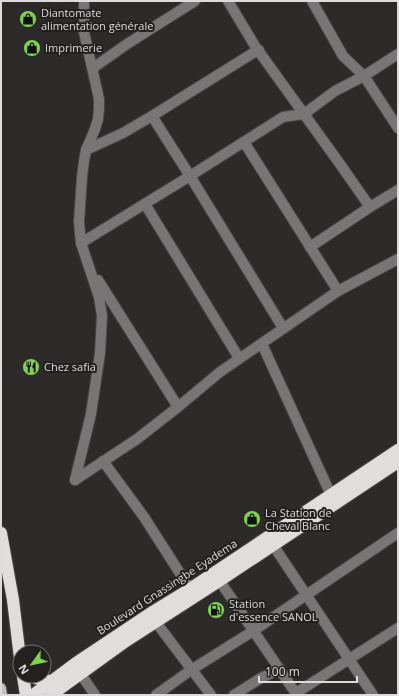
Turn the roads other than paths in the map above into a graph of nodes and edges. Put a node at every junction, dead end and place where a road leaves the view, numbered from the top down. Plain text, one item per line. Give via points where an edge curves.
1 (84, 1) edge
2 (195, 1) edge
3 (228, 1) edge
4 (312, 1) edge
5 (259, 50) junction
6 (398, 54) edge
7 (93, 68) junction
8 (364, 76) junction
9 (304, 114) junction
10 (152, 116) junction
11 (398, 128) edge
12 (244, 142) junction
13 (86, 150) junction
14 (190, 176) junction
15 (398, 190) edge
16 (145, 204) junction
17 (370, 207) junction
18 (81, 243) junction
19 (310, 247) junction
20 (398, 259) edge
21 (88, 265) junction
22 (338, 291) junction
23 (283, 328) junction
24 (262, 344) junction
25 (239, 358) junction
26 (178, 407) junction
27 (398, 450) edge
28 (103, 461) junction
29 (398, 462) edge
30 (332, 495) junction
31 (1, 533) edge
32 (398, 533) edge
33 (273, 545) junction
34 (216, 576) junction
35 (190, 589) junction
36 (307, 595) junction
37 (156, 621) junction
38 (398, 628) edge
39 (253, 631) junction
40 (18, 644) edge
41 (349, 659) junction
42 (280, 669) junction
43 (192, 670) junction
44 (80, 673) junction
45 (52, 681) edge
46 (24, 684) edge
47 (48, 684) edge
48 (1, 688) edge
49 (296, 694) edge
50 (2, 695) edge
51 (26, 695) edge
52 (33, 695) edge
53 (51, 695) edge
54 (95, 695) edge
55 (156, 695) edge
56 (211, 695) edge
57 (234, 695) edge
58 (373, 695) edge

1 - 7 street via 84,32
2 - 7 street
3 - 5 street
4 - 8 street via 343,56
5 - 9 street
5 - 10 street
6 - 8 street
7 - 13 street via 99,109 95,129
8 - 9 street via 335,91
8 - 11 street
9 - 12 street via 283,117
9 - 17 street
10 - 13 street
10 - 14 street
12 - 14 street
12 - 19 street
13 - 18 street via 79,222
14 - 16 street
14 - 23 street
15 - 17 street
16 - 18 street
16 - 25 street
17 - 19 street
18 - 21 street
19 - 22 street
20 - 22 street
21 - 26 street
21 - 28 street via 99,297 102,316 100,353 91,414 75,480
22 - 23 street
23 - 24 street
24 - 25 street
24 - 30 street
25 - 26 street
26 - 28 street via 137,439
27 - 30 highway, Boulevard Gnassingbe Eyadema
28 - 35 street via 144,517
29 - 33 highway, Boulevard Gnassingbe Eyadema
30 - 34 highway, Boulevard Gnassingbe Eyadema
31 - 40 highway
32 - 36 street
33 - 34 highway, Boulevard Gnassingbe Eyadema
33 - 36 street
34 - 35 highway, Boulevard Gnassingbe Eyadema
34 - 37 highway, Boulevard Gnassingbe Eyadema
34 - 39 street
35 - 45 highway, Boulevard Gnassingbe Eyadema
36 - 39 street
36 - 41 street
37 - 43 street
37 - 44 highway, Boulevard Gnassingbe Eyadema
38 - 41 street
39 - 42 street
39 - 43 street
41 - 49 street
41 - 58 street
42 - 49 street
42 - 57 street
43 - 55 street
43 - 56 street
44 - 53 highway, Boulevard Gnassingbe Eyadema
44 - 54 street
46 - 51 highway
47 - 52 highway, Boulevard Gnassingbe Eyadema
48 - 50 main road

